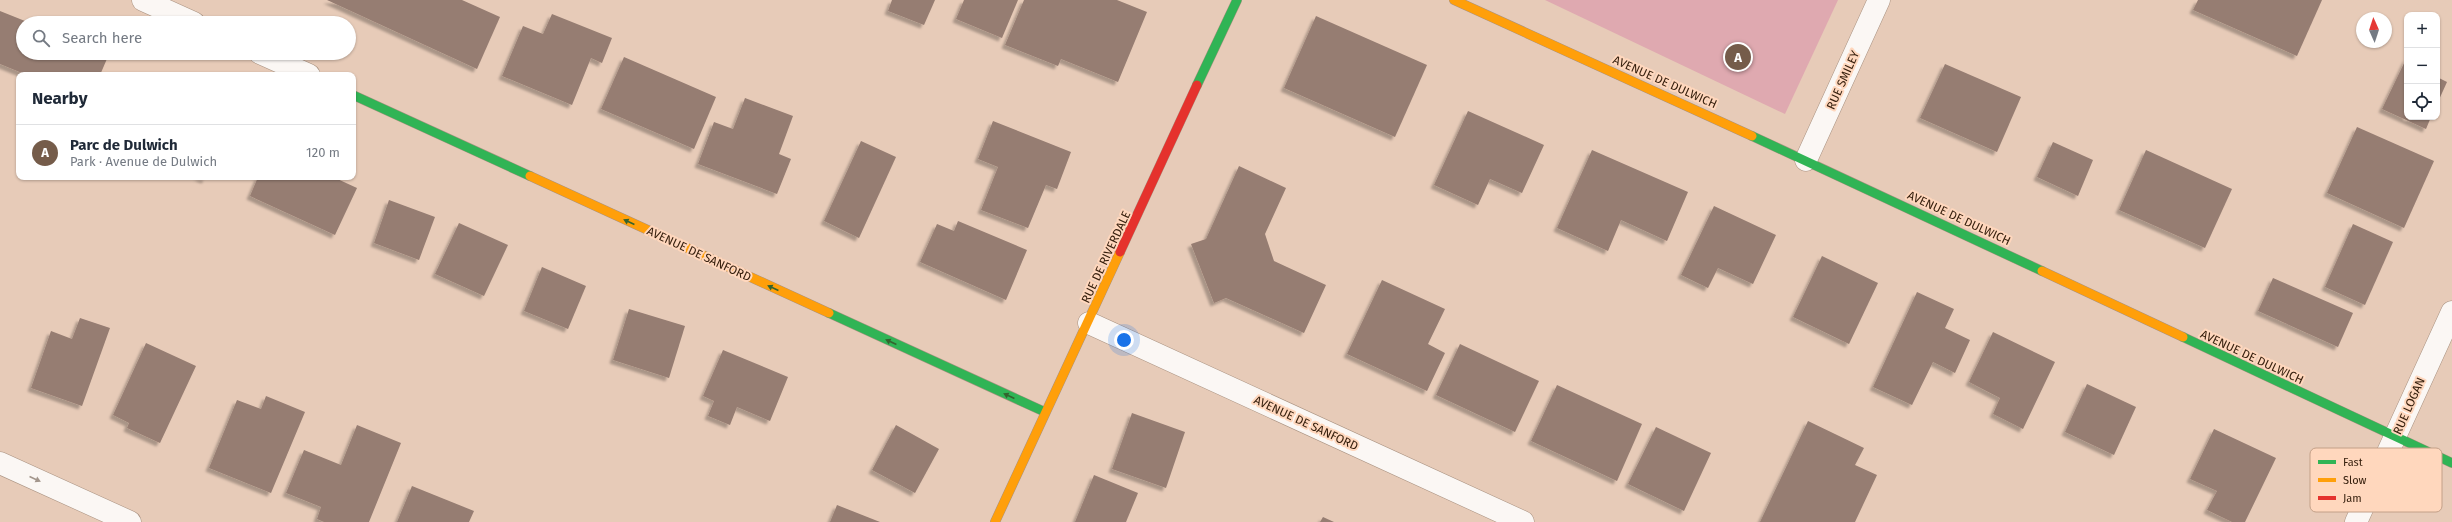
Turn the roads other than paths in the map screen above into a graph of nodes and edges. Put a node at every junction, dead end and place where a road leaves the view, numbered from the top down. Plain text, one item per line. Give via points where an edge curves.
1 (143, 0) edge
2 (1237, 0) edge
3 (1454, 0) edge
4 (1879, 0) edge
5 (178, 16) edge
6 (276, 60) edge
7 (302, 72) edge
8 (356, 96) edge
9 (1806, 160) junction
10 (2452, 312) edge
11 (1089, 323) junction
12 (1045, 412) junction
13 (2395, 437) junction
14 (2390, 448) edge
15 (2419, 448) edge
16 (2442, 458) edge
17 (0, 463) edge
18 (2452, 463) edge
19 (2361, 512) edge
20 (130, 522) edge
21 (995, 522) edge
22 (1523, 522) edge
23 (2356, 522) edge

1 - 5 street
2 - 11 street, RUE DE RIVERDALE
3 - 9 street, AVENUE DE DULWICH
4 - 9 street, RUE SMILEY
6 - 7 street
12 -> 8 street, AVENUE DE SANFORD
9 - 13 street, AVENUE DE DULWICH
10 - 13 street, RUE LOGAN
11 - 12 street, RUE DE RIVERDALE
11 - 22 street, AVENUE DE SANFORD
12 - 21 street, RUE DE RIVERDALE
13 - 14 street, RUE LOGAN
13 - 15 street, AVENUE DE DULWICH
16 - 18 street, AVENUE DE DULWICH
17 -> 20 street
19 - 23 street, RUE LOGAN

